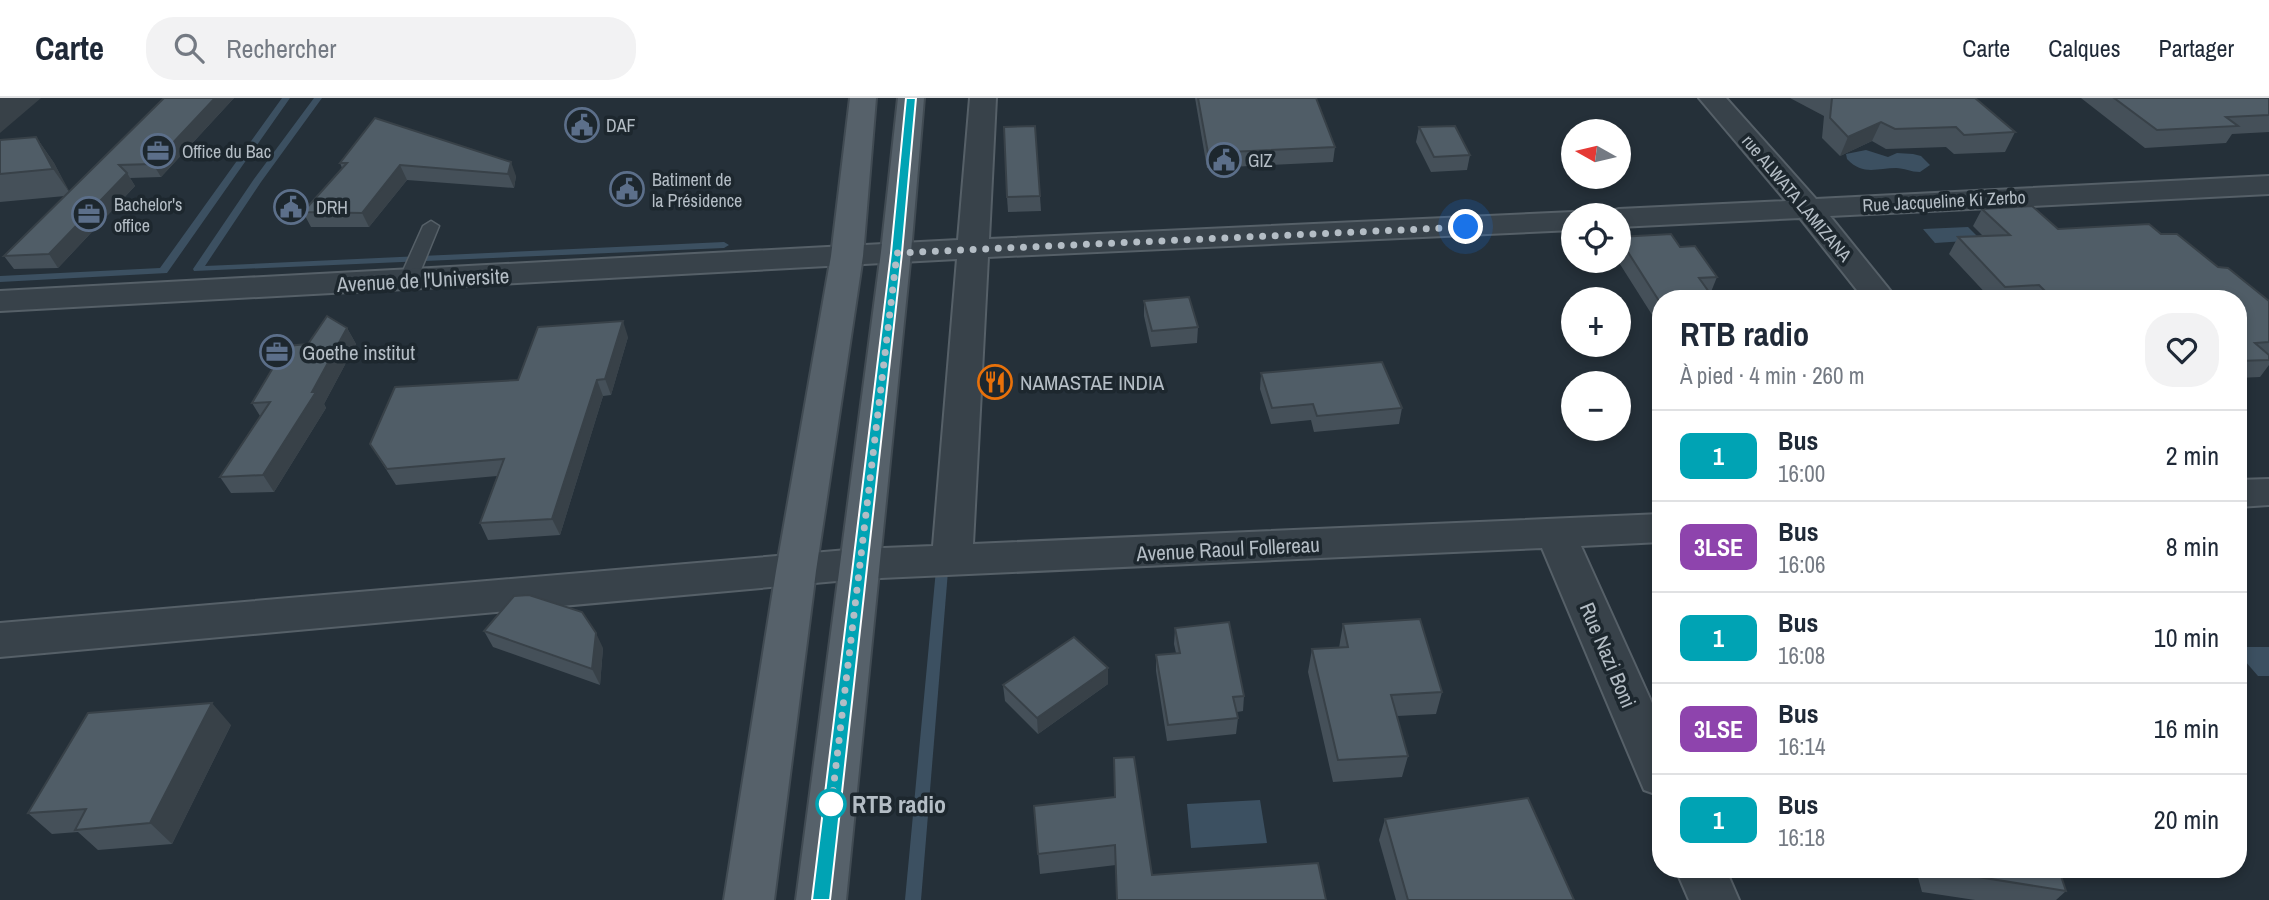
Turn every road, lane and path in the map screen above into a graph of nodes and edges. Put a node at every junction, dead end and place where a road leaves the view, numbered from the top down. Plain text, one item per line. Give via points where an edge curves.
1 (863, 98) edge
2 (911, 98) edge
3 (983, 98) edge
4 (1712, 98) edge
5 (2269, 185) edge
6 (1807, 208) junction
7 (1631, 217) edge
8 (1561, 221) edge
9 (431, 226) dead end
10 (975, 250) junction
11 (897, 253) junction
12 (847, 256) junction
13 (407, 282) junction
14 (1874, 290) edge
15 (0, 301) edge
16 (2269, 492) edge
17 (2247, 493) edge
18 (1652, 529) edge
19 (1556, 534) junction
20 (952, 561) junction
21 (859, 564) junction
22 (796, 571) junction
23 (0, 639) edge
24 (1652, 755) edge
25 (1704, 878) edge
26 (749, 900) edge
27 (821, 900) edge
28 (1714, 900) edge

1 - 12 main road
2 - 11 main road
3 - 10 street
4 - 6 street, rue ALWATA LAMIZANA
5 - 6 street, Rue Jacqueline Ki Zerbo
6 - 7 street, Rue Jacqueline Ki Zerbo
6 - 14 street, rue ALWATA LAMIZANA
8 - 10 street
9 - 13 lane
10 - 11 street
10 - 20 street
11 - 12 street
11 - 21 main road
12 - 13 street, Avenue de l'Universite
12 - 22 main road
13 - 15 street, Avenue de l'Universite
16 - 17 street
18 - 19 street, Avenue Raoul Follereau
19 - 20 street, Avenue Raoul Follereau
19 - 24 street, Rue Nazi Boni
20 - 21 street, Avenue Raoul Follereau
21 - 22 street, Avenue Raoul Follereau
21 - 27 main road
22 - 23 street, Avenue Raoul Follereau
22 - 26 main road
25 - 28 street

